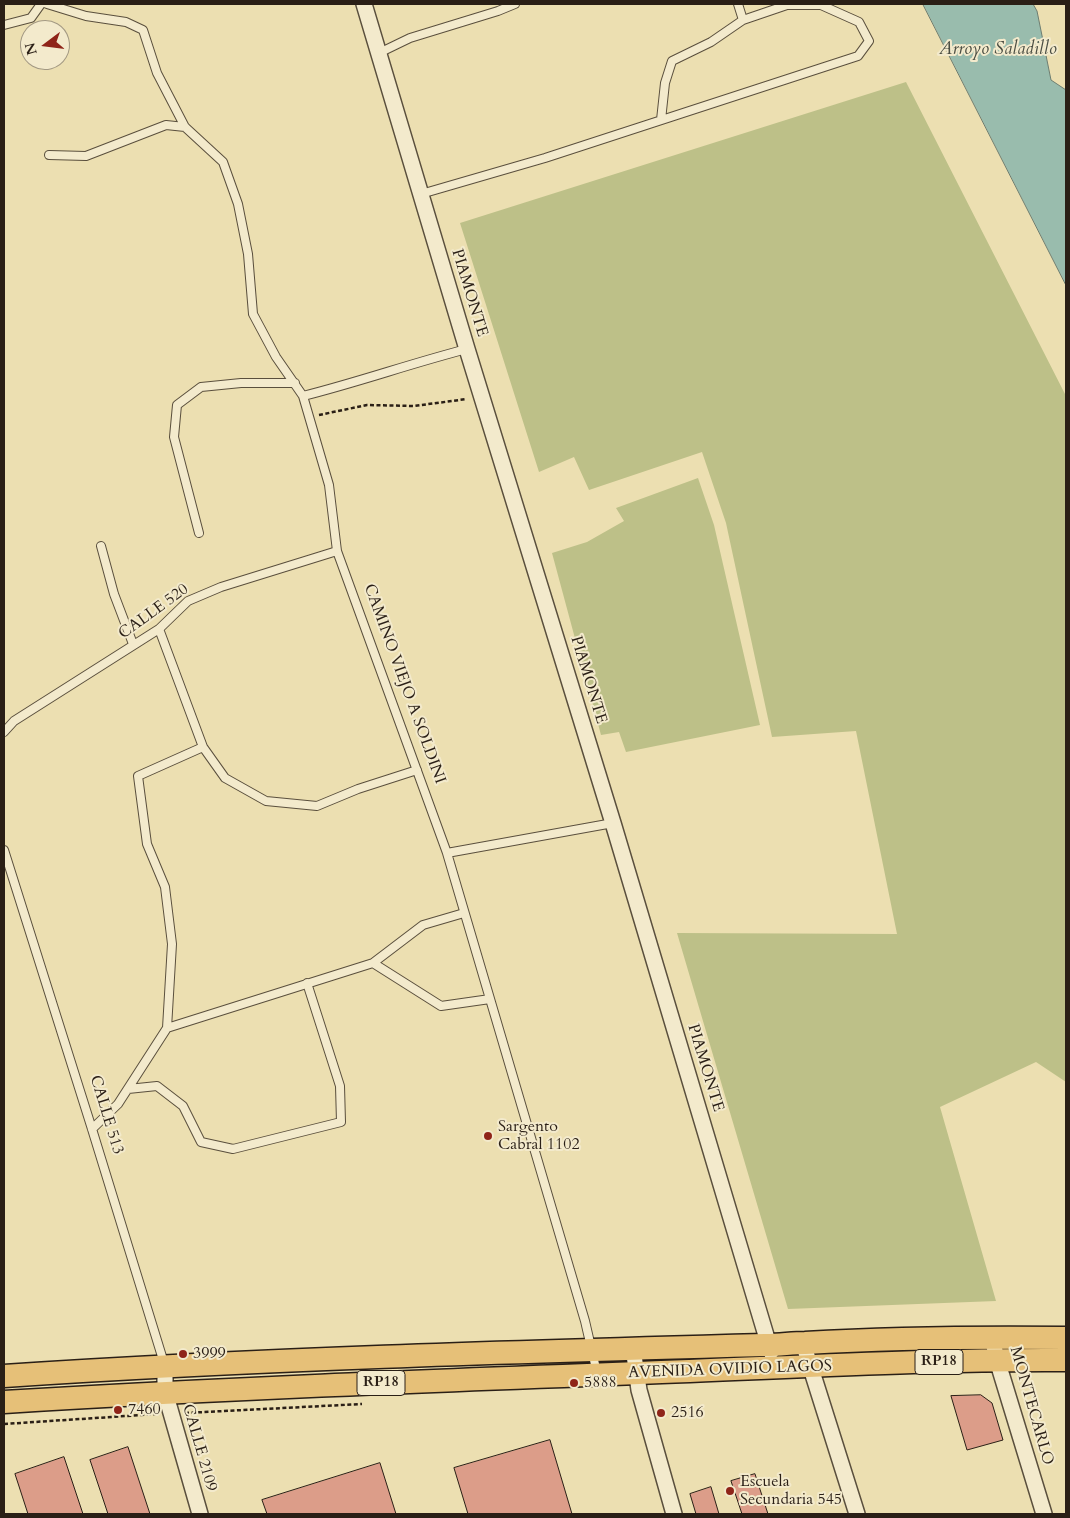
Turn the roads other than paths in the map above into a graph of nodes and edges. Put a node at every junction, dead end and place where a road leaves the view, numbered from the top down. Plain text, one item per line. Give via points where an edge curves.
1 (41, 4) edge
2 (51, 4) edge
3 (364, 4) edge
4 (515, 4) edge
5 (738, 4) edge
6 (743, 20) junction
7 (4, 25) edge
8 (379, 52) junction
9 (661, 120) junction
10 (185, 127) junction
11 (49, 155) dead end
12 (421, 194) junction
13 (467, 349) junction
14 (294, 383) junction
15 (304, 396) junction
16 (200, 533) dead end
17 (100, 546) dead end
18 (337, 551) junction
19 (159, 629) junction
20 (133, 644) junction
21 (4, 732) edge
22 (203, 747) junction
23 (417, 770) junction
24 (613, 823) junction
25 (4, 850) edge
26 (447, 853) junction
27 (464, 913) junction
28 (373, 963) junction
29 (307, 983) junction
30 (490, 999) junction
31 (167, 1028) junction
32 (128, 1089) junction
33 (92, 1129) junction
34 (992, 1337) junction
35 (1066, 1338) edge
36 (803, 1343) junction
37 (770, 1345) junction
38 (634, 1348) junction
39 (592, 1349) junction
40 (997, 1360) junction
41 (1066, 1360) edge
42 (165, 1366) junction
43 (811, 1367) junction
44 (774, 1368) junction
45 (637, 1373) junction
46 (598, 1374) junction
47 (4, 1376) edge
48 (4, 1402) edge
49 (168, 1403) junction
50 (200, 1514) edge
51 (674, 1514) edge
52 (857, 1514) edge
53 (1044, 1514) edge

1 - 7 lane via 32,18
2 - 10 lane, CAMINO VIEJO A SOLDINI via 86,16 126,22 143,30 157,73
3 - 8 street, PIAMONTE
4 - 8 lane via 410,38
5 - 6 lane
6 - 9 lane via 711,42 672,60 665,82
6 - 9 lane via 787,5 820,5 859,22 869,40 858,56
8 - 12 street, PIAMONTE
9 - 12 lane
10 - 11 lane via 166,125 86,156
10 - 14 lane, CAMINO VIEJO A SOLDINI via 223,162 238,204 248,254 253,314
12 - 13 street, PIAMONTE
13 - 15 lane
13 - 24 street, PIAMONTE
14 - 15 lane, CAMINO VIEJO A SOLDINI
14 - 16 lane via 201,387 177,406 174,437
15 - 18 lane, CAMINO VIEJO A SOLDINI via 329,485
17 - 20 lane
18 - 19 lane, CALLE 520 via 221,586 188,601
18 - 23 lane, CAMINO VIEJO A SOLDINI
19 - 20 lane, CALLE 520
19 - 22 lane
20 - 21 lane, CALLE 520 via 14,722
22 - 23 lane via 225,778 266,801 317,806
22 - 31 lane via 138,776 147,844 165,887 172,944
23 - 26 lane, CAMINO VIEJO A SOLDINI
24 - 26 lane
24 - 37 street, PIAMONTE
25 - 33 lane, CALLE 513
26 - 27 lane, CAMINO VIEJO A SOLDINI
27 - 28 lane via 423,925
27 - 30 lane, CAMINO VIEJO A SOLDINI
28 - 29 lane
28 - 30 lane via 441,1006
29 - 31 lane
29 - 32 lane via 340,1086 341,1122 233,1149 201,1142 182,1106 157,1086
30 - 39 lane, CAMINO VIEJO A SOLDINI
31 - 32 lane
32 - 33 lane via 118,1104
33 - 42 lane, CALLE 513
34 - 35 main road, AVENIDA OVIDIO LAGOS / RP18
34 - 36 main road, AVENIDA OVIDIO LAGOS / RP18
34 - 40 street, MONTECARLO
36 - 37 main road, AVENIDA OVIDIO LAGOS / RP18
36 - 43 street
37 - 38 main road, AVENIDA OVIDIO LAGOS / RP18
37 - 44 street, PIAMONTE
38 - 39 main road, AVENIDA OVIDIO LAGOS / RP18
38 - 45 street
39 - 42 main road, AVENIDA OVIDIO LAGOS / RP18
39 - 46 lane, CAMINO VIEJO A SOLDINI
40 - 41 main road, AVENIDA OVIDIO LAGOS / RP18
40 - 43 main road, AVENIDA OVIDIO LAGOS / RP18
40 - 53 street, MONTECARLO
42 - 47 main road, AVENIDA OVIDIO LAGOS / RP18
42 - 49 street, CALLE 513
43 - 44 main road, AVENIDA OVIDIO LAGOS / RP18
43 - 52 street
44 - 45 main road, AVENIDA OVIDIO LAGOS / RP18
45 - 46 main road, AVENIDA OVIDIO LAGOS / RP18
45 - 51 street
46 - 49 main road, AVENIDA OVIDIO LAGOS / RP18
48 - 49 main road, AVENIDA OVIDIO LAGOS / RP18
49 - 50 street, CALLE 2109

